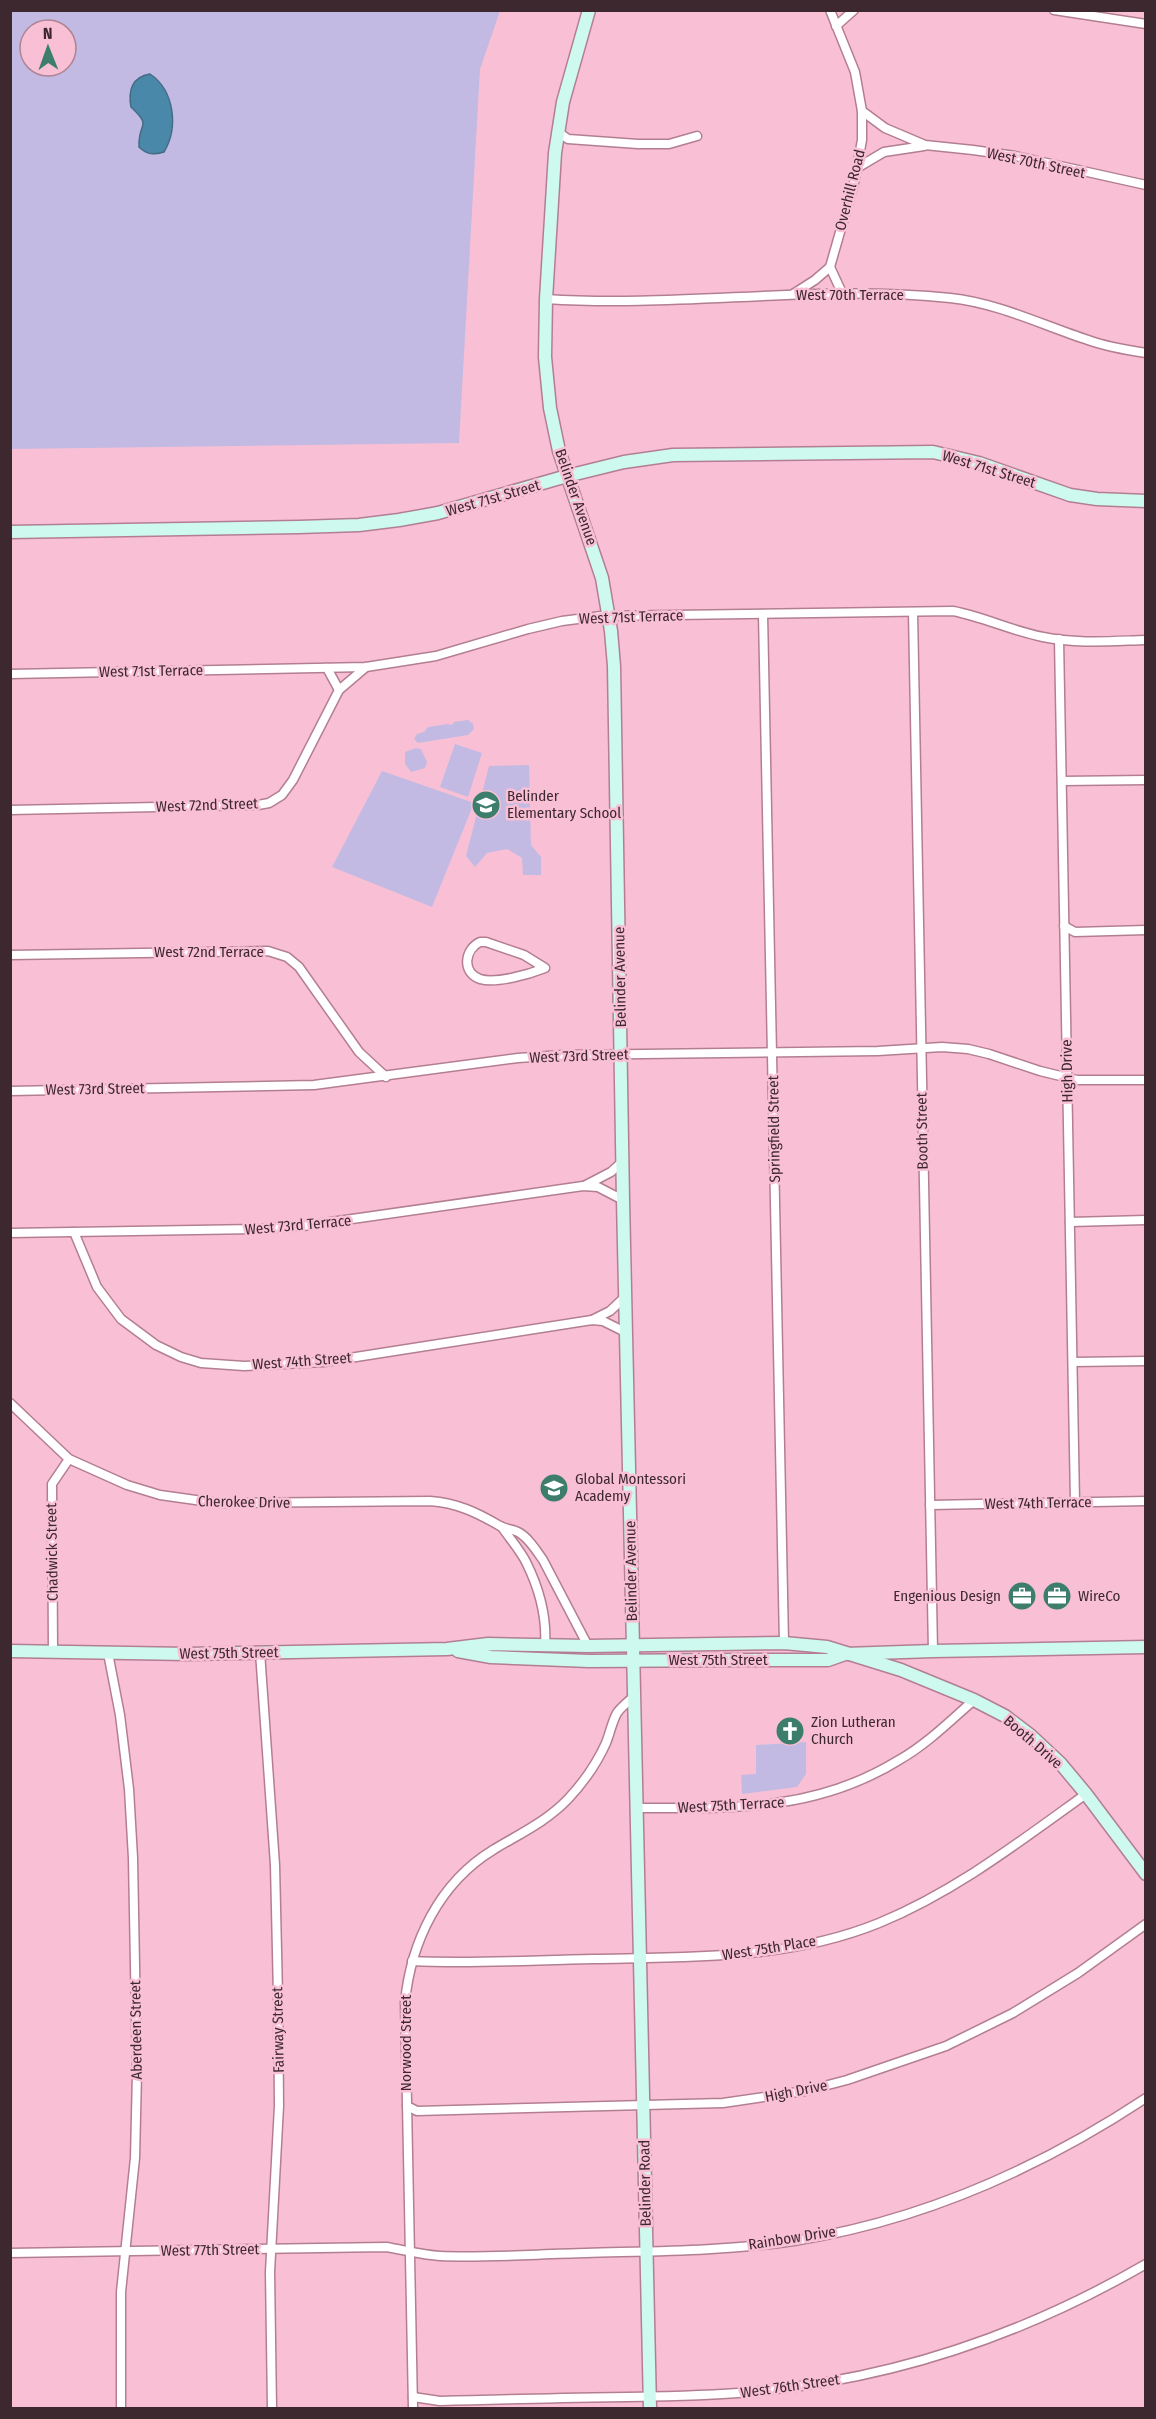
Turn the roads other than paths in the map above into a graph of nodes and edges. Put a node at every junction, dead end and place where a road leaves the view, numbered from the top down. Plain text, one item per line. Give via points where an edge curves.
1 (589, 10) edge
2 (830, 10) edge
3 (854, 10) edge
4 (1054, 10) edge
5 (1146, 24) edge
6 (836, 26) junction
7 (862, 111) junction
8 (558, 132) junction
9 (697, 136) dead end
10 (925, 146) junction
11 (857, 168) junction
12 (1146, 185) edge
13 (830, 267) junction
14 (791, 295) junction
15 (843, 295) junction
16 (546, 299) junction
17 (1146, 353) edge
18 (567, 476) junction
19 (1146, 501) edge
20 (10, 532) edge
21 (913, 612) junction
22 (764, 614) junction
23 (609, 616) junction
24 (1059, 639) junction
25 (1146, 640) edge
26 (366, 667) junction
27 (327, 668) junction
28 (10, 674) edge
29 (339, 690) junction
30 (1146, 780) edge
31 (1062, 781) junction
32 (10, 810) edge
33 (1064, 926) junction
34 (1146, 930) edge
35 (10, 955) edge
36 (545, 968) joint
37 (922, 1049) junction
38 (772, 1052) junction
39 (622, 1054) junction
40 (386, 1077) junction
41 (1066, 1078) junction
42 (1146, 1080) edge
43 (10, 1091) edge
44 (622, 1162) junction
45 (583, 1186) junction
46 (623, 1200) junction
47 (1146, 1220) edge
48 (1070, 1222) junction
49 (74, 1232) junction
50 (10, 1233) edge
51 (626, 1296) junction
52 (592, 1320) junction
53 (627, 1333) junction
54 (1073, 1362) junction
55 (1146, 1362) edge
56 (10, 1403) edge
57 (69, 1459) junction
58 (1146, 1501) edge
59 (1075, 1502) junction
60 (930, 1505) junction
61 (501, 1527) junction
62 (784, 1643) junction
63 (545, 1646) junction
64 (588, 1646) junction
65 (632, 1646) junction
66 (1146, 1647) edge
67 (447, 1649) junction
68 (53, 1650) junction
69 (10, 1651) edge
70 (933, 1651) junction
71 (260, 1652) junction
72 (108, 1653) junction
73 (845, 1654) junction
74 (633, 1661) junction
75 (633, 1697) junction
76 (974, 1700) junction
77 (1086, 1794) junction
78 (637, 1808) junction
79 (1146, 1874) edge
80 (1146, 1924) edge
81 (640, 1958) junction
82 (412, 1961) junction
83 (1146, 2098) edge
84 (406, 2106) junction
85 (644, 2107) junction
86 (270, 2249) junction
87 (124, 2251) junction
88 (410, 2251) junction
89 (647, 2252) junction
90 (10, 2253) edge
91 (1146, 2264) edge
92 (412, 2397) junction
93 (650, 2402) edge
94 (121, 2409) edge
95 (272, 2409) edge
96 (413, 2409) edge

1 - 8 street, Belinder Avenue
2 - 6 street, Overhill Road
3 - 6 street
4 - 5 street
6 - 7 street, Overhill Road via 855,72
7 - 10 street, West 70th Street via 885,128
7 - 11 street, Overhill Road
8 - 9 street via 568,139 658,145
8 - 16 street, Belinder Avenue
10 - 11 street, West 70th Street via 884,152
10 - 12 street, West 70th Street via 1015,156
11 - 13 street, Overhill Road
13 - 14 street
13 - 15 street
14 - 15 street, West 70th Terrace
14 - 16 street, West 70th Terrace
15 - 17 street, West 70th Terrace via 953,298 993,306 1089,341
16 - 18 street, Belinder Avenue via 546,375 554,430
18 - 19 street, West 71st Street via 673,455 933,452 960,457 1070,495
18 - 20 street, West 71st Street via 438,513 359,525
18 - 23 street, Belinder Avenue via 598,562
21 - 22 street, West 71st Terrace
21 - 24 street, West 71st Terrace via 953,611
21 - 37 street, Booth Street
22 - 23 street, West 71st Terrace
22 - 38 street, Springfield Street
23 - 26 street, West 71st Terrace via 562,621 436,656
23 - 39 street, Belinder Avenue via 614,666
24 - 25 street, West 71st Terrace
24 - 31 street, High Drive
26 - 27 street, West 71st Terrace
26 - 29 street, West 72nd Street
27 - 28 street, West 71st Terrace
27 - 29 street
29 - 32 street, West 72nd Street via 293,780 282,795 269,802
30 - 31 street
31 - 33 street, High Drive
33 - 34 street via 1075,932
33 - 41 street, High Drive
35 - 40 street, West 72nd Terrace via 268,951 287,957 300,967 359,1052
36 - 36 street via 524,955 486,942 473,946 467,957 473,975 482,979 524,975
37 - 38 street, West 73rd Street
37 - 41 street, West 73rd Street via 968,1049
37 - 60 street, Booth Street
38 - 39 street, West 73rd Street
38 - 62 street, Springfield Street
39 - 40 street, West 73rd Street via 518,1058
39 - 44 street, Belinder Avenue
40 - 43 street, West 73rd Street via 314,1085
41 - 42 street, West 73rd Street
41 - 48 street, High Drive
44 - 45 street, West 73rd Terrace via 605,1176
44 - 46 street, Belinder Avenue
45 - 46 street, West 73rd Terrace via 598,1188
45 - 49 street, West 73rd Terrace via 303,1227
46 - 51 street, Belinder Avenue
47 - 48 street
48 - 54 street, High Drive
49 - 50 street, West 73rd Terrace
49 - 52 street, West 74th Street via 96,1287 120,1319 156,1345 201,1363 244,1366 324,1362
51 - 52 street, West 74th Street via 610,1311
51 - 53 street, Belinder Avenue
52 - 53 street, West 74th Street
53 - 65 street, Belinder Avenue
54 - 55 street
54 - 59 street, High Drive
56 - 57 street, Cherokee Drive
57 - 61 street, Cherokee Drive via 127,1485 184,1500 447,1502 469,1508
57 - 68 street, Chadwick Street via 52,1484
58 - 59 street, West 74th Terrace
59 - 60 street, West 74th Terrace
60 - 70 street, Booth Street
61 - 63 street, Cherokee Drive via 531,1575 543,1611
61 - 64 street, Cherokee Drive via 519,1532 534,1547
62 - 65 street, West 75th Street
62 - 73 street, West 75th Street via 827,1647
63 - 64 street, West 75th Street
63 - 67 street, West 75th Street via 488,1644
64 - 65 street, West 75th Street
65 - 74 street, Belinder Avenue
66 - 70 street, West 75th Street
67 - 71 street, West 75th Street
67 - 74 street, West 75th Street via 491,1657
68 - 69 street, West 75th Street
68 - 72 street, West 75th Street
70 - 73 street, West 75th Street
71 - 72 street, West 75th Street
71 - 86 street, Fairway Street via 273,1833 278,1983 279,2128
72 - 87 street, Aberdeen Street via 123,1740 133,1858 137,2117
73 - 74 street, West 75th Street via 828,1660
73 - 76 street, Booth Drive via 931,1681
74 - 75 street, Belinder Avenue
75 - 78 street, Belinder Avenue
75 - 82 street, Norwood Street via 618,1712 599,1757 568,1800 537,1825 491,1851 448,1890 422,1930
76 - 77 street, Booth Drive via 1030,1735
76 - 78 street, West 75th Terrace via 899,1761 840,1789 765,1806
77 - 79 street, Booth Drive
77 - 81 street, West 75th Place via 980,1871 944,1893 876,1924 796,1947 758,1953
78 - 81 street, Belinder Avenue
80 - 85 street, High Drive via 1013,2013 892,2067 805,2091 754,2100
81 - 82 street, West 75th Place
81 - 85 street, Belinder Road
82 - 84 street, Norwood Street via 405,2002
83 - 89 street, Rainbow Drive via 1026,2167 930,2206 875,2223 794,2241
84 - 85 street, High Drive via 417,2111
84 - 88 street, Norwood Street
85 - 89 street, Belinder Road
86 - 87 street, West 77th Street
86 - 88 street, West 77th Street via 386,2247
86 - 95 street, Fairway Street
87 - 90 street, West 77th Street
87 - 94 street, Aberdeen Street
88 - 89 street, Rainbow Drive via 439,2256
88 - 92 street, Norwood Street
89 - 93 street, Belinder Road
91 - 93 street, West 76th Street via 1062,2309 970,2345 902,2366 825,2383
92 - 93 street, West 76th Street via 440,2401
92 - 96 street, Norwood Street

